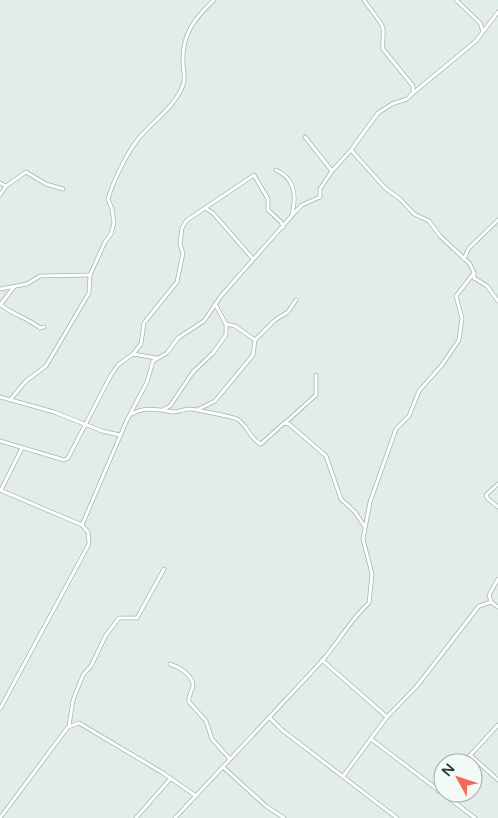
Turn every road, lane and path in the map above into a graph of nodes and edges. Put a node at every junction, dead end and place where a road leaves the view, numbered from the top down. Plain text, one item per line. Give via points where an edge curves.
1 (214, 0) edge
2 (364, 0) edge
3 (456, 0) edge
4 (498, 12) edge
5 (483, 31) junction
6 (413, 93) junction
7 (305, 137) dead end
8 (351, 150) junction
9 (276, 170) dead end
10 (332, 171) junction
11 (0, 183) edge
12 (6, 186) junction
13 (63, 189) dead end
14 (0, 195) edge
15 (205, 208) junction
16 (291, 216) junction
17 (498, 220) edge
18 (283, 227) junction
19 (253, 259) junction
20 (464, 259) junction
21 (474, 273) junction
22 (90, 275) junction
23 (14, 286) junction
24 (0, 288) edge
25 (296, 300) dead end
26 (498, 301) edge
27 (215, 304) junction
28 (1, 305) edge
29 (226, 324) junction
30 (44, 327) dead end
31 (255, 340) junction
32 (133, 354) junction
33 (157, 358) junction
34 (316, 375) dead end
35 (0, 397) edge
36 (10, 400) junction
37 (164, 409) junction
38 (199, 409) junction
39 (130, 416) junction
40 (284, 423) junction
41 (86, 425) junction
42 (120, 435) junction
43 (0, 441) edge
44 (22, 448) junction
45 (498, 484) edge
46 (0, 490) edge
47 (498, 507) edge
48 (82, 525) junction
49 (365, 527) junction
50 (164, 569) dead end
51 (498, 579) edge
52 (491, 602) junction
53 (498, 606) edge
54 (322, 660) junction
55 (170, 664) dead end
56 (0, 709) edge
57 (268, 717) junction
58 (387, 717) junction
59 (498, 726) edge
60 (68, 727) junction
61 (371, 739) junction
62 (472, 753) edge
63 (230, 759) junction
64 (223, 767) junction
65 (483, 767) edge
66 (344, 776) junction
67 (171, 778) junction
68 (498, 780) edge
69 (433, 786) edge
70 (196, 796) junction
71 (455, 803) edge
72 (0, 818) edge
73 (136, 818) edge
74 (175, 818) edge
75 (284, 818) edge
76 (396, 818) edge
77 (475, 818) edge

1 - 22 street via 188,29 183,46 184,80 180,90 171,105 139,138 113,180 108,199 113,216 111,234
2 - 6 street via 383,29 383,49 413,86
3 - 5 street via 480,23
4 - 5 street
5 - 6 street via 460,55
6 - 8 street via 378,113
7 - 10 street
8 - 10 street
8 - 20 street via 385,188 414,214 429,221
9 - 16 street via 286,174 294,185
10 - 16 street via 323,184 320,197 302,205
11 - 12 street
12 - 13 street via 26,172 46,184
12 - 14 street
15 - 18 street via 254,175 268,199 268,210
15 - 19 street
15 - 32 street via 186,221 182,228 180,244 183,253 177,282 144,323 141,344
16 - 18 street
17 - 20 street via 469,248
18 - 19 street
19 - 27 street
20 - 21 street
21 - 26 street via 474,278 487,286
21 - 49 street via 456,296 462,318 459,340 419,391 409,416 396,428 377,480
22 - 23 street via 40,276 27,284
22 - 36 street via 89,292 58,348 46,366 26,381
23 - 24 street
23 - 28 street
25 - 31 street via 288,312
27 - 29 street
27 - 33 street via 204,321 178,338 167,353
28 - 30 street via 28,318 40,328
29 - 31 street
29 - 37 street via 226,335 213,353 193,372 170,406
31 - 38 street via 253,356 215,401
32 - 33 street
32 - 41 street via 111,375
33 - 39 street
34 - 40 street via 316,395
35 - 36 street
36 - 41 street
37 - 38 street via 175,412
37 - 39 street via 136,411
38 - 40 street via 238,420 261,444
39 - 42 street
40 - 49 street via 326,456 341,498
41 - 42 street
41 - 44 street via 64,460
42 - 48 street
43 - 44 street
44 - 46 street
45 - 47 street via 486,495
46 - 48 street
48 - 56 street via 88,532 89,544
49 - 54 street via 363,540 372,574 369,603
50 - 60 street via 137,618 119,618 106,634 91,666 83,675 73,700
51 - 52 street via 489,595
52 - 53 street
52 - 58 street via 479,606 417,686
54 - 57 street
54 - 58 street
55 - 63 street via 182,669 191,679 193,685 189,702 206,721 212,739
57 - 63 street
57 - 66 street
58 - 61 street
59 - 62 street
60 - 67 street via 79,722 84,724
60 - 72 street
61 - 66 street
61 - 69 street
63 - 64 street
64 - 70 street
64 - 75 street
65 - 68 street
66 - 76 street
67 - 70 street
67 - 73 street
70 - 74 street
71 - 77 street

